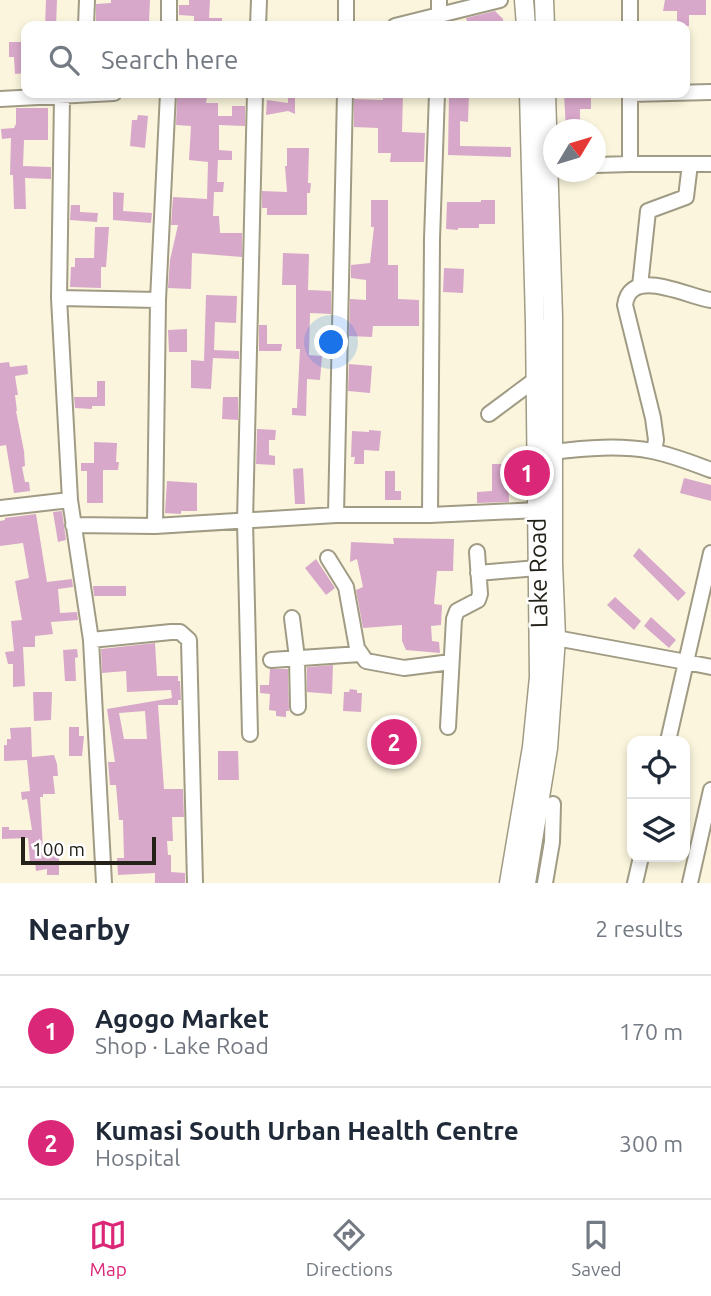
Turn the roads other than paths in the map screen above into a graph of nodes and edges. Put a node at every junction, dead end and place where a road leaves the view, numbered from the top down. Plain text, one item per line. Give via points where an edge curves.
1 (87, 0) edge
2 (169, 0) edge
3 (259, 0) edge
4 (346, 0) edge
5 (500, 0) edge
6 (524, 0) edge
7 (544, 0) edge
8 (630, 0) edge
9 (439, 13) edge
10 (86, 21) edge
11 (169, 21) edge
12 (258, 21) edge
13 (346, 21) edge
14 (412, 21) edge
15 (526, 21) edge
16 (545, 21) edge
17 (630, 21) edge
18 (690, 92) edge
19 (711, 92) edge
20 (41, 98) edge
21 (62, 98) edge
22 (168, 98) edge
23 (255, 98) edge
24 (345, 98) edge
25 (437, 98) edge
26 (530, 98) edge
27 (546, 98) edge
28 (630, 98) edge
29 (0, 100) edge
30 (546, 119) edge
31 (543, 157) edge
32 (630, 164) junction
33 (690, 164) junction
34 (711, 164) edge
35 (606, 165) edge
36 (544, 182) edge
37 (546, 182) edge
38 (640, 286) junction
39 (59, 298) junction
40 (158, 300) junction
41 (711, 300) edge
42 (536, 379) junction
43 (489, 414) dead end
44 (654, 452) junction
45 (552, 453) junction
46 (711, 470) edge
47 (70, 500) junction
48 (0, 508) edge
49 (538, 510) junction
50 (336, 515) junction
51 (430, 515) junction
52 (245, 521) junction
53 (74, 525) junction
54 (155, 526) junction
55 (477, 552) dead end
56 (711, 553) edge
57 (328, 558) dead end
58 (537, 568) junction
59 (478, 573) junction
60 (292, 618) dead end
61 (556, 638) junction
62 (91, 640) junction
63 (360, 654) junction
64 (297, 658) junction
65 (271, 660) dead end
66 (451, 662) junction
67 (686, 662) junction
68 (711, 667) edge
69 (298, 707) dead end
70 (448, 727) dead end
71 (250, 734) dead end
72 (669, 736) edge
73 (711, 790) edge
74 (554, 804) dead end
75 (640, 862) edge
76 (104, 883) edge
77 (195, 883) edge
78 (509, 883) edge
79 (526, 883) edge
80 (545, 883) edge
81 (635, 883) edge
82 (690, 883) edge

1 - 10 street
2 - 11 street
3 - 12 street
4 - 13 street
5 - 9 street
6 - 15 main road
7 - 16 main road
8 - 17 street
9 - 14 street
18 - 19 street
20 - 29 street
21 - 39 street
22 - 40 street
23 - 52 street
24 - 50 street
25 - 51 street
26 - 31 main road, Lake Road
27 - 30 main road, Lake Road
28 - 32 street
32 - 33 street
32 - 35 street
33 - 34 street
33 - 38 street via 686,197 648,211
36 - 42 main road, Lake Road
37 - 45 main road, Lake Road via 553,317
38 - 41 street via 668,286
38 - 44 street via 628,293 625,304 653,418
39 - 40 street
39 - 47 street
40 - 54 street
42 - 43 street
42 - 49 main road, Lake Road
44 - 45 street via 592,447
44 - 46 street
45 - 61 main road, Lake Road
47 - 48 street
47 - 53 street
49 - 51 street
49 - 58 main road, Lake Road
50 - 51 street
50 - 52 street
52 - 54 street
52 - 71 street
53 - 54 street
53 - 62 street
55 - 59 street
56 - 67 street
57 - 63 street via 347,592
58 - 59 street
58 - 78 main road, Lake Road via 536,719
59 - 66 street via 478,600 455,614
60 - 64 street
61 - 67 street
61 - 79 main road, Lake Road via 548,748
62 - 76 street
62 - 77 street via 171,632 189,640
63 - 64 street
63 - 66 street via 373,664 404,668
64 - 65 street
64 - 69 street
66 - 70 street
67 - 68 street
67 - 72 street
73 - 82 street
74 - 80 street
75 - 81 street

